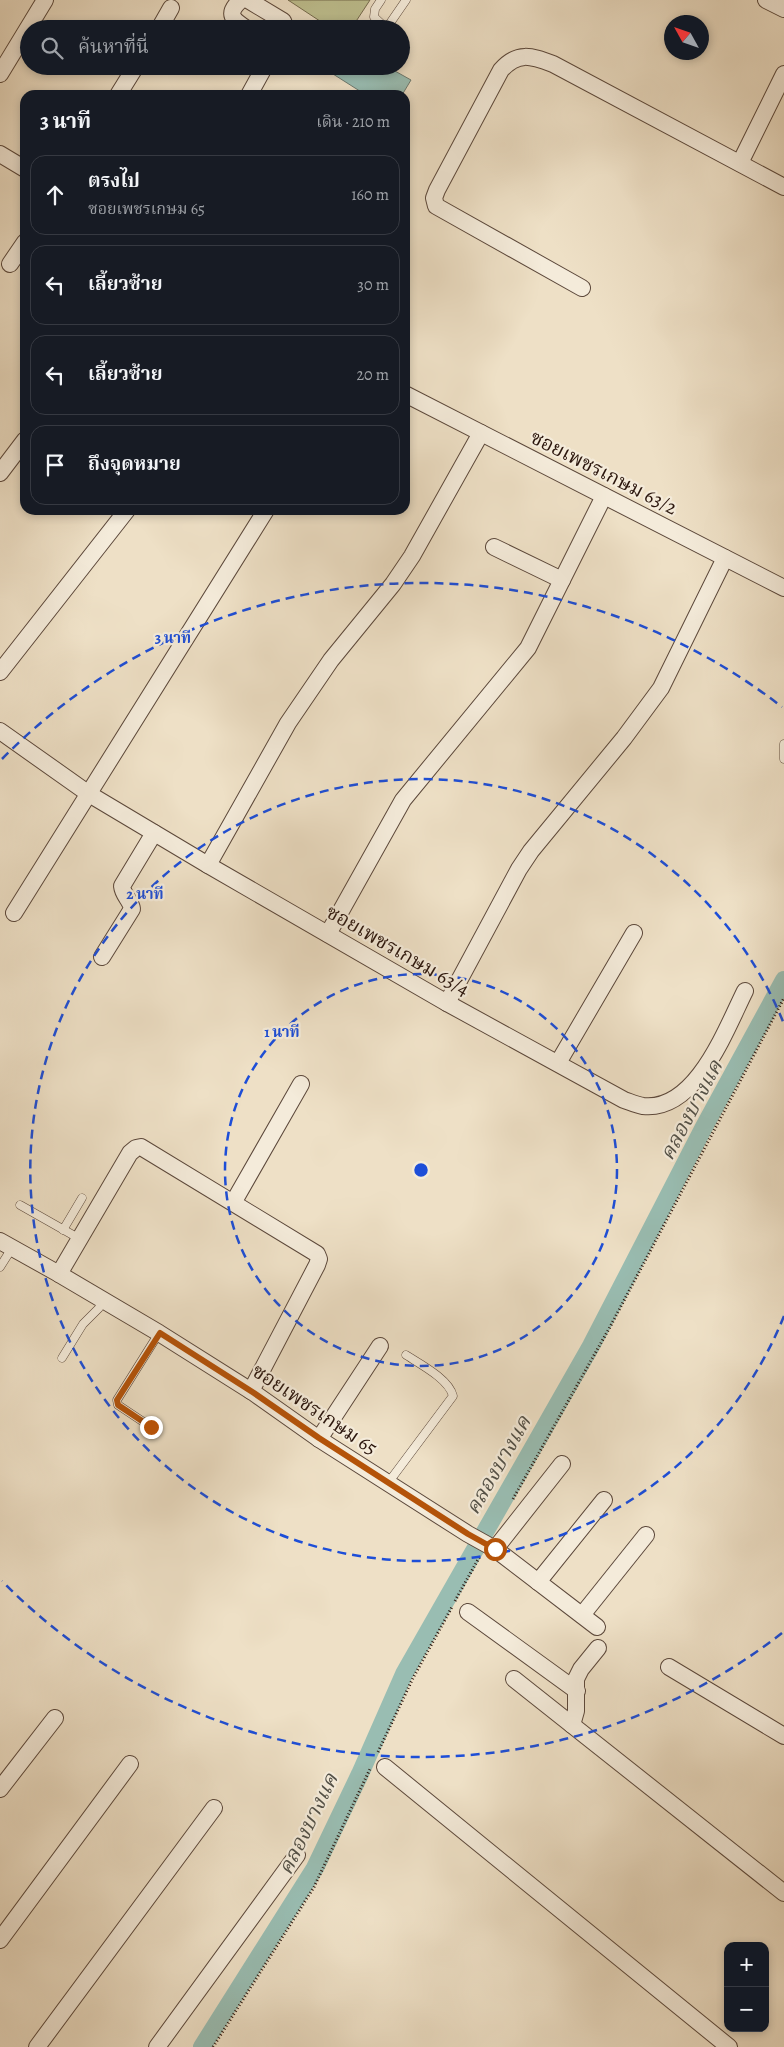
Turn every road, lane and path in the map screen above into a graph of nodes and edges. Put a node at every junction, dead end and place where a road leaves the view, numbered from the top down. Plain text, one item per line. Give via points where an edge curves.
1 (45, 0) edge
2 (241, 0) edge
3 (248, 0) edge
4 (381, 0) edge
5 (406, 0) edge
6 (766, 0) edge
7 (171, 8) dead end
8 (784, 9) edge
9 (33, 20) edge
10 (164, 20) edge
11 (233, 20) edge
12 (281, 20) edge
13 (377, 20) edge
14 (392, 20) edge
15 (20, 41) edge
16 (0, 74) edge
17 (784, 74) edge
18 (130, 75) edge
19 (261, 75) edge
20 (121, 90) edge
21 (252, 90) edge
22 (0, 154) edge
23 (740, 163) junction
24 (20, 166) edge
25 (784, 187) edge
26 (20, 249) edge
27 (10, 264) dead end
28 (582, 288) dead end
29 (410, 397) edge
30 (480, 432) junction
31 (20, 447) edge
32 (0, 473) edge
33 (604, 496) junction
34 (122, 515) edge
35 (263, 515) edge
36 (494, 548) dead end
37 (726, 558) junction
38 (562, 580) junction
39 (784, 588) edge
40 (0, 672) edge
41 (0, 731) edge
42 (784, 744) edge
43 (784, 759) edge
44 (89, 794) junction
45 (154, 833) junction
46 (208, 865) junction
47 (14, 913) dead end
48 (634, 933) dead end
49 (328, 934) junction
50 (102, 957) dead end
51 (746, 991) dead end
52 (447, 1003) junction
53 (558, 1063) junction
54 (301, 1084) dead end
55 (82, 1198) dead end
56 (233, 1203) junction
57 (20, 1205) dead end
58 (64, 1230) junction
59 (80, 1239) junction
60 (6, 1244) edge
61 (0, 1267) edge
62 (60, 1274) junction
63 (102, 1300) junction
64 (160, 1333) junction
65 (380, 1346) dead end
66 (406, 1355) dead end
67 (62, 1358) dead end
68 (250, 1391) junction
69 (151, 1427) dead end
70 (319, 1438) junction
71 (562, 1464) dead end
72 (388, 1483) junction
73 (604, 1500) dead end
74 (646, 1535) dead end
75 (494, 1548) junction
76 (538, 1582) junction
77 (468, 1612) dead end
78 (582, 1615) junction
79 (597, 1627) dead end
80 (598, 1648) dead end
81 (670, 1667) dead end
82 (514, 1679) dead end
83 (577, 1691) junction
84 (55, 1718) dead end
85 (572, 1725) junction
86 (784, 1736) edge
87 (130, 1764) dead end
88 (384, 1768) dead end
89 (0, 1788) edge
90 (214, 1808) dead end
91 (297, 1855) dead end
92 (784, 1893) edge
93 (0, 1940) edge
94 (37, 2047) edge
95 (157, 2047) edge
96 (729, 2047) edge

1 - 9 street
2 - 11 street via 232,13
3 - 12 street
4 - 13 lane via 375,9 374,17
5 - 14 lane
6 - 8 street
7 - 10 street
15 - 16 street
17 - 23 street
18 - 20 street
19 - 21 street
22 - 24 street
23 - 25 street
23 - 28 street via 553,64 522,56 510,60 501,70 437,190 436,206
26 - 27 street
29 - 30 street, ซอยเพชรเกษม 63/2
30 - 33 street, ซอยเพชรเกษม 63/2
30 - 46 street via 412,556 331,660 288,723
31 - 32 street
33 - 37 street, ซอยเพชรเกษม 63/2
33 - 38 street
34 - 40 street
35 - 44 street
36 - 38 street
37 - 39 street, ซอยเพชรเกษม 63/2
37 - 52 street via 662,688 531,851
38 - 49 street via 528,648 403,800
41 - 44 street, ซอยเพชรเกษม 63/4
42 - 43 lane
44 - 45 street, ซอยเพชรเกษม 63/4
44 - 47 street
45 - 46 street, ซอยเพชรเกษม 63/4
45 - 50 street via 122,886 122,893 132,909
46 - 49 street, ซอยเพชรเกษม 63/4
48 - 53 street
49 - 52 street, ซอยเพชรเกษม 63/4
51 - 53 street, ซอยเพชรเกษม 63/4 via 703,1072 688,1089 667,1103 643,1106 624,1100
52 - 53 street, ซอยเพชรเกษม 63/4
54 - 56 street
55 - 58 lane
56 - 59 street via 142,1147 136,1148
56 - 68 street via 317,1254 319,1259
57 - 58 lane
58 - 59 lane
59 - 62 street
60 - 61 lane
60 - 62 street, ซอยเพชรเกษม 65
62 - 63 street, ซอยเพชรเกษม 65
63 - 64 street, ซอยเพชรเกษม 65
63 - 67 lane
64 - 68 street, ซอยเพชรเกษม 65
64 - 69 lane via 117,1400 118,1405
65 - 70 street
66 - 72 lane via 444,1382 452,1396
68 - 70 street, ซอยเพชรเกษม 65
70 - 72 street, ซอยเพชรเกษม 65
71 - 75 street
72 - 75 street, ซอยเพชรเกษม 65
73 - 76 street
74 - 78 street
75 - 76 street, ซอยเพชรเกษม 65
76 - 78 street, ซอยเพชรเกษม 65
77 - 83 street
78 - 79 street, ซอยเพชรเกษม 65
80 - 83 street via 580,1670 576,1679
81 - 86 street
82 - 85 street
83 - 85 street
84 - 89 street
85 - 92 street
87 - 93 street
88 - 96 street
90 - 94 street
91 - 95 street

